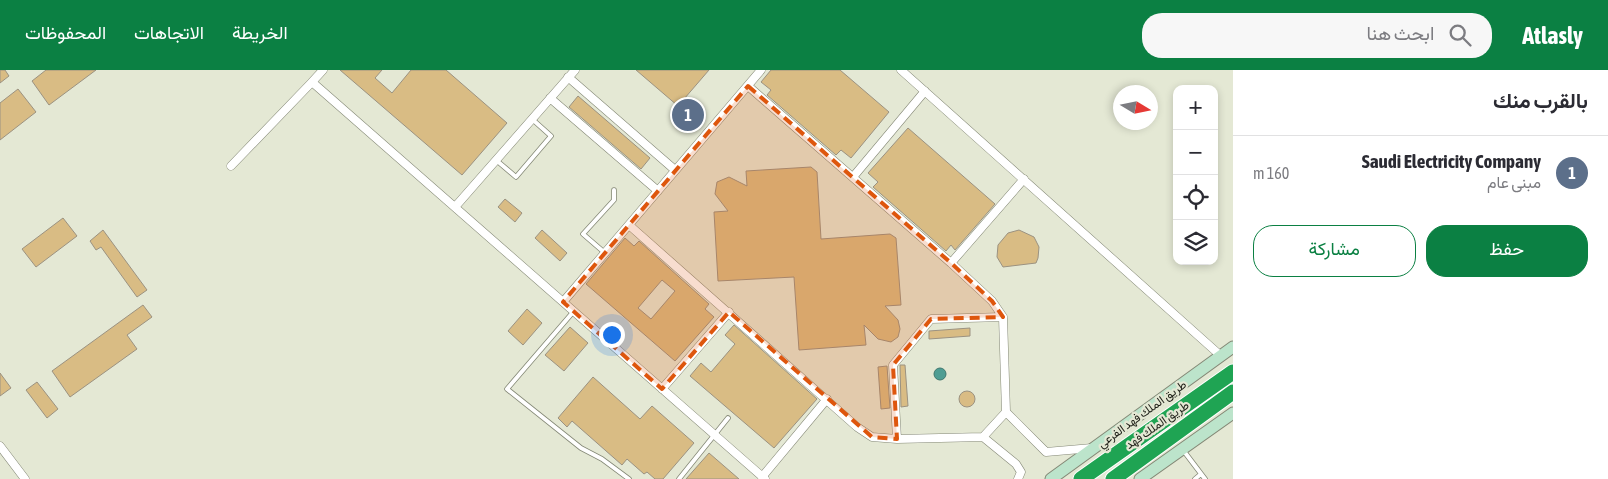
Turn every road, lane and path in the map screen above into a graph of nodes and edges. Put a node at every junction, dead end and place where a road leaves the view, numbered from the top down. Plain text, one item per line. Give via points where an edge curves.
1 (322, 70) edge
2 (574, 70) edge
3 (761, 70) edge
4 (902, 70) edge
5 (568, 77) junction
6 (312, 82) junction
7 (748, 86) junction
8 (925, 91) junction
9 (550, 98) junction
10 (532, 119) junction
11 (496, 160) junction
12 (231, 166) dead end
13 (675, 170) junction
14 (853, 177) junction
15 (1024, 179) junction
16 (614, 190) dead end
17 (658, 191) junction
18 (455, 208) junction
19 (629, 225) junction
20 (605, 253) junction
21 (951, 263) junction
22 (563, 302) junction
23 (574, 312) junction
24 (729, 312) junction
25 (1003, 317) junction
26 (1233, 347) edge
27 (1221, 356) junction
28 (1233, 372) edge
29 (662, 389) junction
30 (1233, 392) edge
31 (827, 399) junction
32 (1006, 412) junction
33 (1233, 413) edge
34 (728, 418) dead end
35 (714, 435) junction
36 (983, 437) junction
37 (898, 438) junction
38 (0, 446) edge
39 (1097, 447) junction
40 (1181, 449) junction
41 (1201, 474) junction
42 (764, 478) edge
43 (25, 479) edge
44 (630, 479) edge
45 (679, 479) edge
46 (1018, 479) edge
47 (1050, 479) edge
48 (1081, 479) edge
49 (1113, 479) edge
50 (1140, 479) edge
51 (1195, 479) edge
52 (1205, 479) edge

1 - 6 street
2 - 5 street
3 - 7 street
4 - 8 street
5 - 9 street
5 - 13 street
6 - 12 street
6 - 18 street
7 - 13 street
7 - 14 street
8 - 14 street
8 - 15 street
9 - 10 street
9 - 17 street
10 - 11 street
10 - 11 lane via 551,136 516,177
11 - 18 street
13 - 17 street
14 - 21 street
15 - 21 street
15 - 27 street
16 - 20 lane via 614,200 583,234
17 - 19 street
18 - 22 street
19 - 20 street
19 - 24 street
20 - 22 street
21 - 25 street via 992,301
22 - 23 street
23 - 29 street
23 - 44 lane via 507,390 581,448
24 - 29 street
24 - 31 street
25 - 32 street
25 - 37 street via 931,319 893,365
26 - 27 main road, طريق الملك فهد الفرعي
27 - 39 main road, طريق الملك فهد الفرعي
28 - 48 highway, طريق الملك فهد
29 - 35 street
30 - 49 highway, طريق الملك فهد
31 - 37 street via 872,437
31 - 42 street
32 - 36 street
32 - 39 street via 1046,452
33 - 40 main road
34 - 35 lane
35 - 42 street
35 - 45 lane
36 - 37 street
36 - 46 street via 1016,464 1021,472
38 - 43 street
39 - 47 main road, طريق الملك فهد الفرعي
40 - 41 lane
40 - 50 main road
41 - 51 lane
41 - 52 lane

